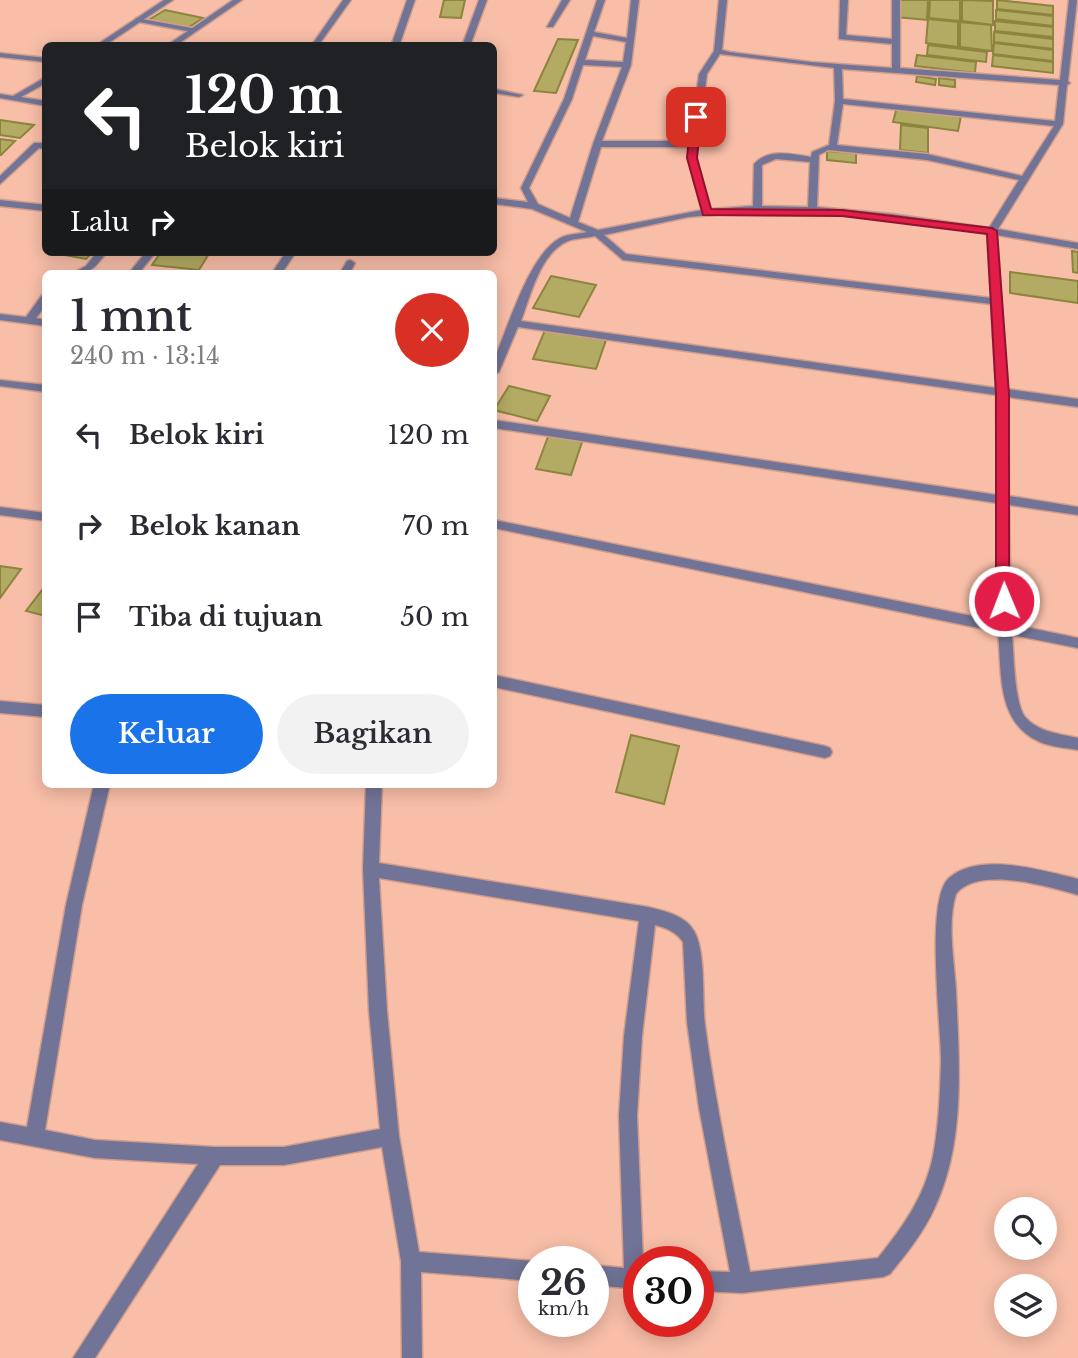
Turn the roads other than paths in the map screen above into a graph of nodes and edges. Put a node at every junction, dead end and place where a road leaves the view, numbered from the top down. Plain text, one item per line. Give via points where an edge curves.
1 (169, 0) edge
2 (238, 0) edge
3 (347, 0) edge
4 (411, 0) edge
5 (483, 0) edge
6 (566, 0) edge
7 (601, 0) edge
8 (635, 0) edge
9 (723, 0) edge
10 (844, 0) edge
11 (896, 0) edge
12 (1071, 0) edge
13 (139, 20) junction
14 (550, 24) dead end
15 (192, 30) junction
16 (590, 33) junction
17 (1074, 36) edge
18 (630, 41) junction
19 (104, 42) edge
20 (175, 42) edge
21 (317, 42) edge
22 (396, 42) edge
23 (467, 42) edge
24 (896, 42) junction
25 (718, 51) junction
26 (0, 55) edge
27 (42, 60) edge
28 (580, 62) junction
29 (627, 65) junction
30 (838, 65) junction
31 (896, 68) junction
32 (42, 81) edge
33 (1066, 83) junction
34 (497, 91) edge
35 (519, 95) dead end
36 (0, 96) edge
37 (1065, 96) junction
38 (16, 97) junction
39 (1078, 97) edge
40 (839, 101) junction
41 (42, 103) edge
42 (1059, 124) junction
43 (597, 144) junction
44 (694, 144) junction
45 (41, 145) edge
46 (833, 146) junction
47 (814, 160) junction
48 (1026, 178) junction
49 (0, 181) edge
50 (497, 201) edge
51 (0, 203) edge
52 (534, 206) junction
53 (42, 208) edge
54 (757, 211) junction
55 (812, 211) junction
56 (707, 212) junction
57 (573, 223) junction
58 (992, 231) junction
59 (598, 234) junction
60 (1078, 246) edge
61 (99, 256) edge
62 (149, 256) edge
63 (85, 270) edge
64 (137, 270) edge
65 (42, 302) edge
66 (996, 302) junction
67 (0, 317) edge
68 (29, 320) junction
69 (42, 322) edge
70 (514, 323) junction
71 (498, 352) edge
72 (0, 383) edge
73 (41, 389) edge
74 (1002, 394) junction
75 (1078, 404) edge
76 (497, 424) edge
77 (1003, 498) junction
78 (0, 511) edge
79 (1078, 511) edge
80 (42, 516) edge
81 (497, 525) edge
82 (1004, 627) junction
83 (1078, 643) edge
84 (497, 682) edge
85 (0, 707) edge
86 (42, 711) edge
87 (1078, 744) edge
88 (825, 752) dead end
89 (101, 788) edge
90 (374, 788) edge
91 (371, 869) junction
92 (1078, 887) edge
93 (648, 915) junction
94 (0, 1131) edge
95 (390, 1136) junction
96 (34, 1139) junction
97 (215, 1156) junction
98 (634, 1246) edge
99 (411, 1261) junction
100 (518, 1270) edge
101 (714, 1282) edge
102 (742, 1283) junction
103 (83, 1358) edge
104 (412, 1358) edge

1 - 13 street
2 - 15 street
3 - 21 street
4 - 22 street
5 - 23 street
6 - 14 street
7 - 16 street
8 - 18 street
9 - 25 street
10 - 24 street via 842,37
11 - 24 street
12 - 17 street
13 - 15 street
13 - 19 street
15 - 20 street
16 - 18 street
16 - 28 street
17 - 33 street
18 - 29 street
24 - 31 street
25 - 30 street
25 - 44 street via 703,74
26 - 27 street
28 - 29 street
28 - 52 street via 568,99 525,188
29 - 43 street
30 - 31 street
30 - 40 street
31 - 33 street
32 - 38 street
33 - 37 street
34 - 35 street
36 - 38 street
37 - 39 street
37 - 42 street
38 - 41 street
40 - 42 street
40 - 46 street
42 - 48 street
43 - 44 street
43 - 57 street
44 - 56 street via 692,158
45 - 49 street
46 - 47 street via 818,150
46 - 48 street via 927,157
47 - 54 street via 760,160
47 - 55 street
48 - 58 street
50 - 52 street
51 - 53 street
52 - 57 street
54 - 55 street
54 - 56 street
55 - 58 street
56 - 59 street
57 - 59 street
58 - 60 street
58 - 66 street
59 - 66 street via 623,257
59 - 70 street via 565,239 548,251
61 - 63 street
62 - 64 street
65 - 68 street
66 - 74 street
67 - 68 street
68 - 69 street
70 - 71 street
70 - 74 street
72 - 73 street
74 - 75 street
74 - 77 street
76 - 77 street
77 - 79 street
77 - 82 street
78 - 80 street
81 - 82 street
82 - 83 street
82 - 87 street via 1017,718 1044,737
84 - 88 street
85 - 86 street
89 - 96 street via 74,905
90 - 91 street
91 - 93 street
91 - 95 street
92 - 102 street via 1001,872 974,875 954,884 947,897 949,1116 944,1153 917,1224 883,1267
93 - 98 street via 628,1116
93 - 102 street via 682,926 691,942 708,1108
94 - 96 street
95 - 97 street via 284,1156
95 - 99 street
96 - 97 street via 95,1149
97 - 103 street
99 - 100 street
99 - 104 street
101 - 102 street

